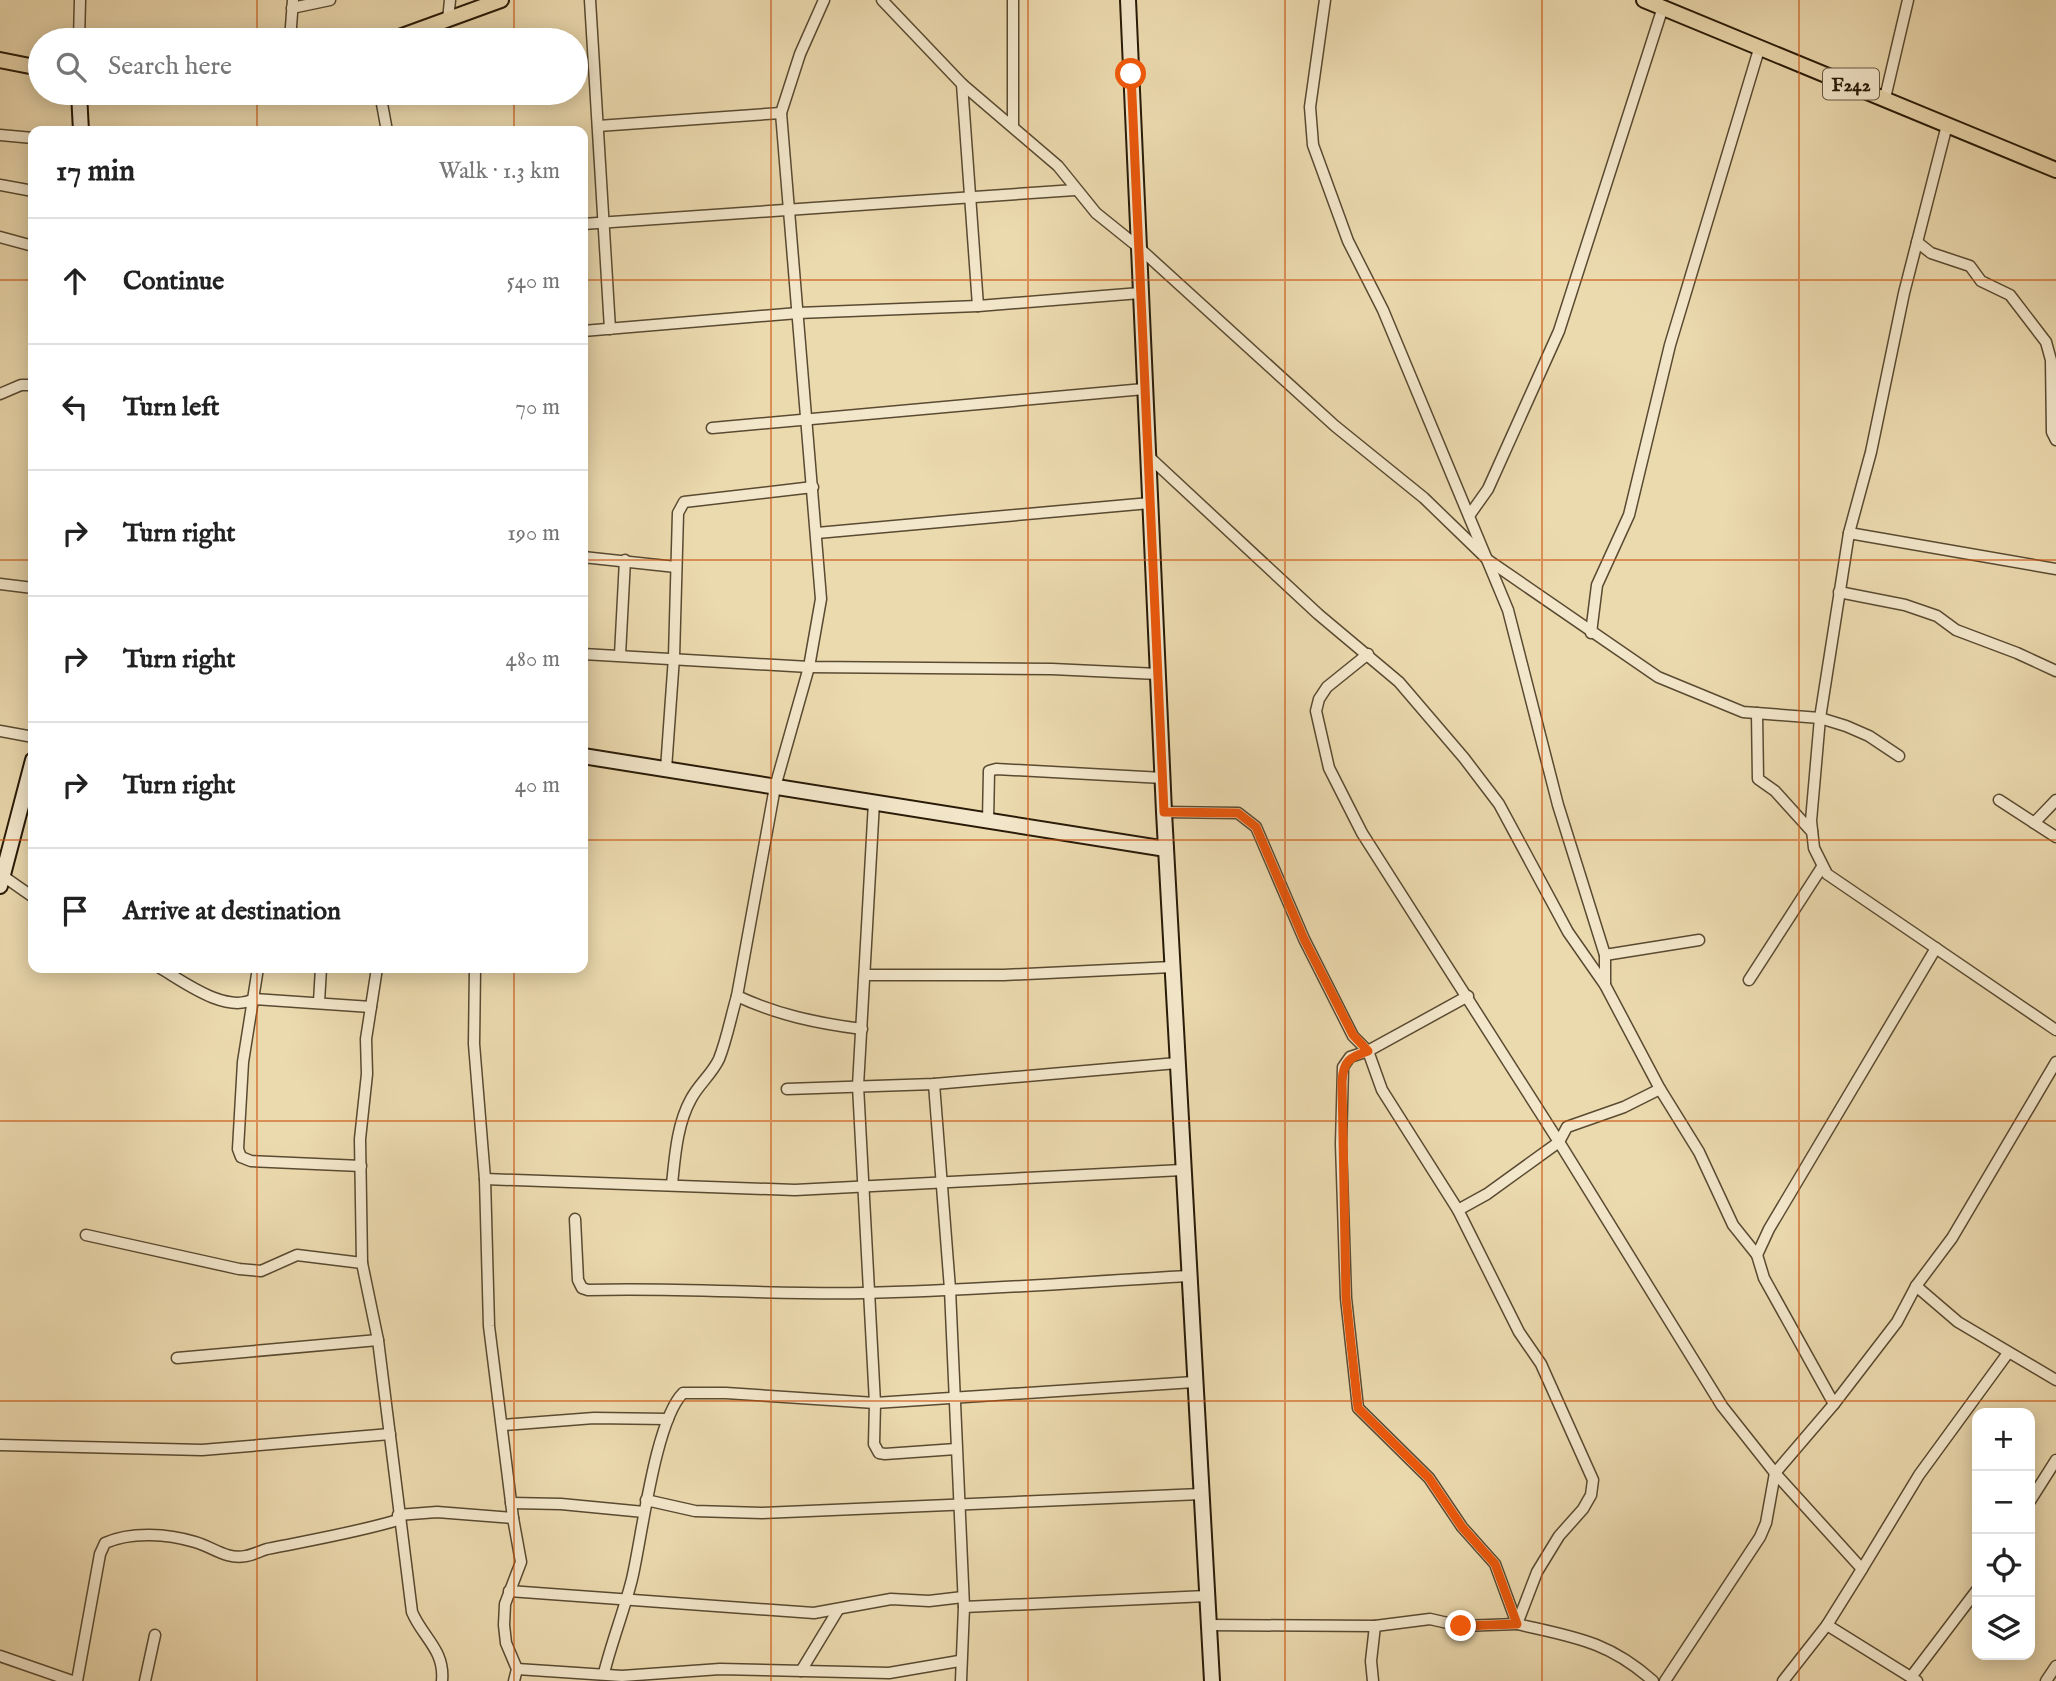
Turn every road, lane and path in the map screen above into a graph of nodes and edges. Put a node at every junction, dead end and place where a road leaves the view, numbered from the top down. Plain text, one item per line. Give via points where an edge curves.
1 (80, 0) edge
2 (330, 0) edge
3 (450, 0) edge
4 (501, 0) edge
5 (590, 0) edge
6 (824, 0) edge
7 (882, 0) edge
8 (1013, 0) edge
9 (1128, 0) edge
10 (1325, 0) edge
11 (1644, 0) edge
12 (1908, 0) edge
13 (293, 4) edge
14 (1662, 7) junction
15 (448, 20) junction
16 (79, 28) edge
17 (291, 28) edge
18 (425, 28) edge
19 (1760, 47) junction
20 (0, 60) edge
21 (28, 66) edge
22 (962, 84) junction
23 (1885, 98) junction
24 (80, 105) edge
25 (382, 105) edge
26 (781, 113) junction
27 (1947, 125) junction
28 (81, 126) edge
29 (386, 126) edge
30 (598, 126) junction
31 (1013, 126) junction
32 (0, 135) edge
33 (28, 138) edge
34 (2056, 170) edge
35 (0, 185) edge
36 (28, 190) edge
37 (1075, 190) junction
38 (971, 196) junction
39 (791, 210) junction
40 (604, 222) junction
41 (588, 224) edge
42 (0, 237) edge
43 (1917, 242) junction
44 (28, 245) edge
45 (1137, 246) junction
46 (1139, 293) junction
47 (978, 306) junction
48 (798, 313) junction
49 (610, 329) junction
50 (588, 331) edge
51 (28, 385) edge
52 (1144, 390) junction
53 (0, 394) edge
54 (805, 419) junction
55 (712, 428) dead end
56 (2056, 440) edge
57 (1147, 454) junction
58 (813, 487) junction
59 (1150, 503) junction
60 (1471, 513) junction
61 (817, 533) junction
62 (1849, 533) junction
63 (588, 557) edge
64 (625, 560) junction
65 (1488, 560) junction
66 (676, 567) junction
67 (2056, 569) edge
68 (0, 584) edge
69 (28, 587) edge
70 (1839, 592) junction
71 (1591, 633) junction
72 (588, 654) edge
73 (1368, 654) junction
74 (620, 655) junction
75 (674, 657) junction
76 (810, 667) junction
77 (2056, 671) edge
78 (1158, 674) junction
79 (1757, 713) junction
80 (1820, 718) junction
81 (0, 732) edge
82 (28, 736) edge
83 (1899, 756) dead end
84 (588, 757) edge
85 (666, 769) junction
86 (1163, 778) junction
87 (28, 779) edge
88 (775, 787) junction
89 (1999, 800) dead end
90 (2056, 800) edge
91 (874, 802) junction
92 (1164, 812) junction
93 (988, 821) junction
94 (2034, 823) junction
95 (1812, 833) junction
96 (2056, 837) edge
97 (1166, 849) junction
98 (1822, 867) junction
99 (1, 881) edge
100 (28, 894) edge
101 (1699, 940) dead end
102 (1936, 948) junction
103 (1605, 956) junction
104 (1172, 967) junction
105 (169, 973) edge
106 (257, 973) edge
107 (321, 973) edge
108 (376, 973) edge
109 (475, 973) edge
110 (865, 975) junction
111 (1749, 980) dead end
112 (1605, 985) junction
113 (737, 996) junction
114 (1468, 996) junction
115 (254, 999) junction
116 (319, 1002) junction
117 (371, 1007) junction
118 (862, 1029) junction
119 (2056, 1030) edge
120 (1368, 1051) junction
121 (2056, 1062) edge
122 (1177, 1063) junction
123 (934, 1084) junction
124 (858, 1086) junction
125 (787, 1089) dead end
126 (1660, 1089) junction
127 (1559, 1142) junction
128 (361, 1166) junction
129 (1182, 1170) junction
130 (485, 1179) junction
131 (941, 1182) junction
132 (672, 1184) junction
133 (861, 1188) junction
134 (1458, 1210) junction
135 (575, 1219) dead end
136 (86, 1235) dead end
137 (1757, 1255) junction
138 (362, 1262) junction
139 (1188, 1276) junction
140 (1916, 1286) junction
141 (950, 1289) junction
142 (868, 1293) junction
143 (378, 1340) junction
144 (2008, 1353) junction
145 (177, 1359) dead end
146 (2056, 1380) edge
147 (1194, 1382) junction
148 (954, 1398) junction
149 (875, 1403) junction
150 (1834, 1404) junction
151 (668, 1419) junction
152 (503, 1425) junction
153 (390, 1434) junction
154 (0, 1445) edge
155 (956, 1450) junction
156 (2056, 1460) edge
157 (1775, 1473) junction
158 (2035, 1493) edge
159 (1201, 1494) junction
160 (646, 1500) junction
161 (511, 1503) junction
162 (958, 1503) junction
163 (644, 1512) junction
164 (398, 1518) junction
165 (513, 1518) junction
166 (1862, 1569) junction
167 (509, 1591) junction
168 (1207, 1596) junction
169 (1972, 1597) edge
170 (626, 1601) junction
171 (963, 1602) junction
172 (838, 1610) junction
173 (1517, 1624) junction
174 (1209, 1625) junction
175 (1827, 1625) junction
176 (1375, 1626) junction
177 (155, 1634) dead end
178 (0, 1656) edge
179 (959, 1661) junction
180 (2056, 1666) edge
181 (517, 1669) junction
182 (800, 1671) junction
183 (604, 1672) junction
184 (1914, 1679) edge
185 (74, 1681) edge
186 (145, 1681) edge
187 (442, 1681) edge
188 (514, 1681) edge
189 (961, 1681) edge
190 (1212, 1681) edge
191 (1373, 1681) edge
192 (1653, 1681) edge
193 (1665, 1681) edge
194 (1783, 1681) edge
195 (2046, 1681) edge

1 - 16 street
2 - 13 street
3 - 15 street
4 - 15 main road
5 - 30 street
6 - 26 street
7 - 22 street
8 - 31 street
9 - 45 main road
10 - 60 street via 1310,107 1313,145 1348,241
11 - 14 main road, F242
12 - 23 street
13 - 17 street
14 - 19 main road, F242
14 - 60 street via 1559,331 1488,489
15 - 18 main road
19 - 23 main road, F242
19 - 71 street via 1670,345 1629,514 1597,585
20 - 21 main road
22 - 31 street
22 - 38 street
23 - 27 main road, F242
24 - 28 main road
25 - 29 street
26 - 30 street
26 - 39 street
27 - 34 main road, F242
27 - 43 street
30 - 40 street
31 - 37 street via 1058,166
32 - 33 street
35 - 36 street
37 - 38 street
37 - 45 street
38 - 39 street
38 - 47 street
39 - 40 street
39 - 48 street
40 - 41 street
40 - 49 street
42 - 44 street
43 - 56 street via 1931,253 1970,267 1981,281 2010,295 2046,342
43 - 62 street
45 - 46 main road
45 - 65 street via 1335,426 1424,498
46 - 47 street
46 - 52 main road
47 - 48 street
48 - 49 street
48 - 54 street
49 - 50 street
51 - 53 street
52 - 54 street
52 - 57 main road
54 - 55 street
54 - 58 street
57 - 59 main road
57 - 73 street via 1318,614
58 - 61 street
58 - 66 street via 684,502 678,513
59 - 61 street
59 - 78 main road
60 - 65 street
61 - 76 street via 821,599
62 - 67 street
62 - 70 street
63 - 64 street
64 - 66 street
64 - 74 street
65 - 71 street
65 - 103 street via 1508,610 1558,805
66 - 75 street
68 - 69 street
70 - 77 street via 1937,616 1971,637
70 - 80 street
71 - 79 street via 1658,677 1743,712
72 - 74 street
73 - 112 street via 1399,682 1499,804 1567,932
73 - 114 street via 1319,699 1316,711 1329,768 1362,833
74 - 75 street
75 - 76 street
75 - 85 street
76 - 78 street
76 - 88 street
78 - 86 main road
79 - 80 street
79 - 95 street via 1758,779 1776,791
80 - 83 street via 1869,736
80 - 95 street
81 - 82 street
84 - 85 main road
85 - 88 main road
86 - 92 main road
86 - 93 street via 996,769 989,771 987,779
87 - 99 main road
88 - 91 main road
88 - 113 street
89 - 94 street
90 - 94 street
91 - 93 main road
91 - 110 street
92 - 97 main road
92 - 120 street via 1238,813 1256,827 1304,939 1353,1035
93 - 97 main road
94 - 96 street
95 - 98 street
97 - 104 main road
98 - 102 street
98 - 111 street
99 - 100 street
101 - 103 street
102 - 119 street
102 - 137 street
103 - 112 street
104 - 110 street via 1004,975
104 - 122 main road
105 - 115 street via 234,1003
106 - 115 street
107 - 116 street
108 - 117 street
109 - 130 street via 474,1045
110 - 118 street
112 - 126 street
113 - 118 street via 775,1013
113 - 132 street via 720,1056 691,1098 685,1115
114 - 120 street
114 - 127 street
115 - 116 street
115 - 128 street via 243,1062 238,1149 242,1157
116 - 117 street
117 - 128 street
118 - 124 street
120 - 134 street via 1382,1090
120 - 173 street via 1350,1057 1343,1067 1342,1082 1346,1298 1358,1408 1429,1478 1462,1527 1495,1564
121 - 140 street via 1952,1238
122 - 123 street
122 - 129 main road
123 - 124 street
123 - 131 street
124 - 125 street
124 - 133 street
126 - 127 street via 1567,1127
126 - 137 street via 1699,1152 1733,1225
127 - 134 street
127 - 157 street via 1722,1406
128 - 138 street
129 - 131 street
129 - 139 main road
130 - 132 street
130 - 152 street via 489,1326
131 - 133 street
131 - 141 street
132 - 133 street
133 - 142 street
134 - 173 street via 1541,1364 1593,1480 1583,1509 1537,1572
135 - 142 street via 579,1280 588,1290
136 - 138 street via 239,1269 261,1270 297,1255
137 - 150 street
138 - 143 street
139 - 141 street
139 - 147 main road
140 - 144 street via 1958,1321
140 - 150 street via 1897,1322
141 - 142 street
141 - 148 street
142 - 149 street
143 - 145 street
143 - 153 street
144 - 146 street
144 - 166 street via 1919,1475
147 - 148 street
147 - 159 main road
148 - 149 street
148 - 155 street
149 - 151 street via 690,1391 678,1398
149 - 155 street via 874,1444 879,1453
150 - 157 street
151 - 152 street via 594,1418
151 - 160 street
152 - 161 street
153 - 154 street via 202,1450
153 - 164 street
155 - 162 street
156 - 158 street
157 - 166 street
157 - 193 street via 1760,1537
159 - 162 street
159 - 168 main road
160 - 162 street via 695,1511 762,1513
160 - 163 street
161 - 163 street
161 - 165 street
162 - 171 street
163 - 170 street
164 - 165 street via 437,1512
164 - 185 street via 335,1538 246,1556 225,1556 197,1542 159,1535 105,1543
164 - 187 street via 412,1612 438,1650
165 - 167 street via 521,1562
166 - 175 street
167 - 170 street
167 - 181 street via 505,1634
168 - 171 street
168 - 174 main road
169 - 184 street
170 - 172 street via 814,1613
170 - 183 street
171 - 172 street via 891,1599
171 - 179 street
172 - 182 street
173 - 176 street via 1461,1626 1430,1619
173 - 192 street via 1585,1639 1628,1658
174 - 176 street
174 - 190 main road
175 - 184 street
175 - 194 street
176 - 191 street
177 - 186 street
178 - 185 street
179 - 182 street via 889,1673
179 - 189 street
180 - 195 street
181 - 183 street
181 - 188 street
182 - 183 street via 720,1669 622,1676

